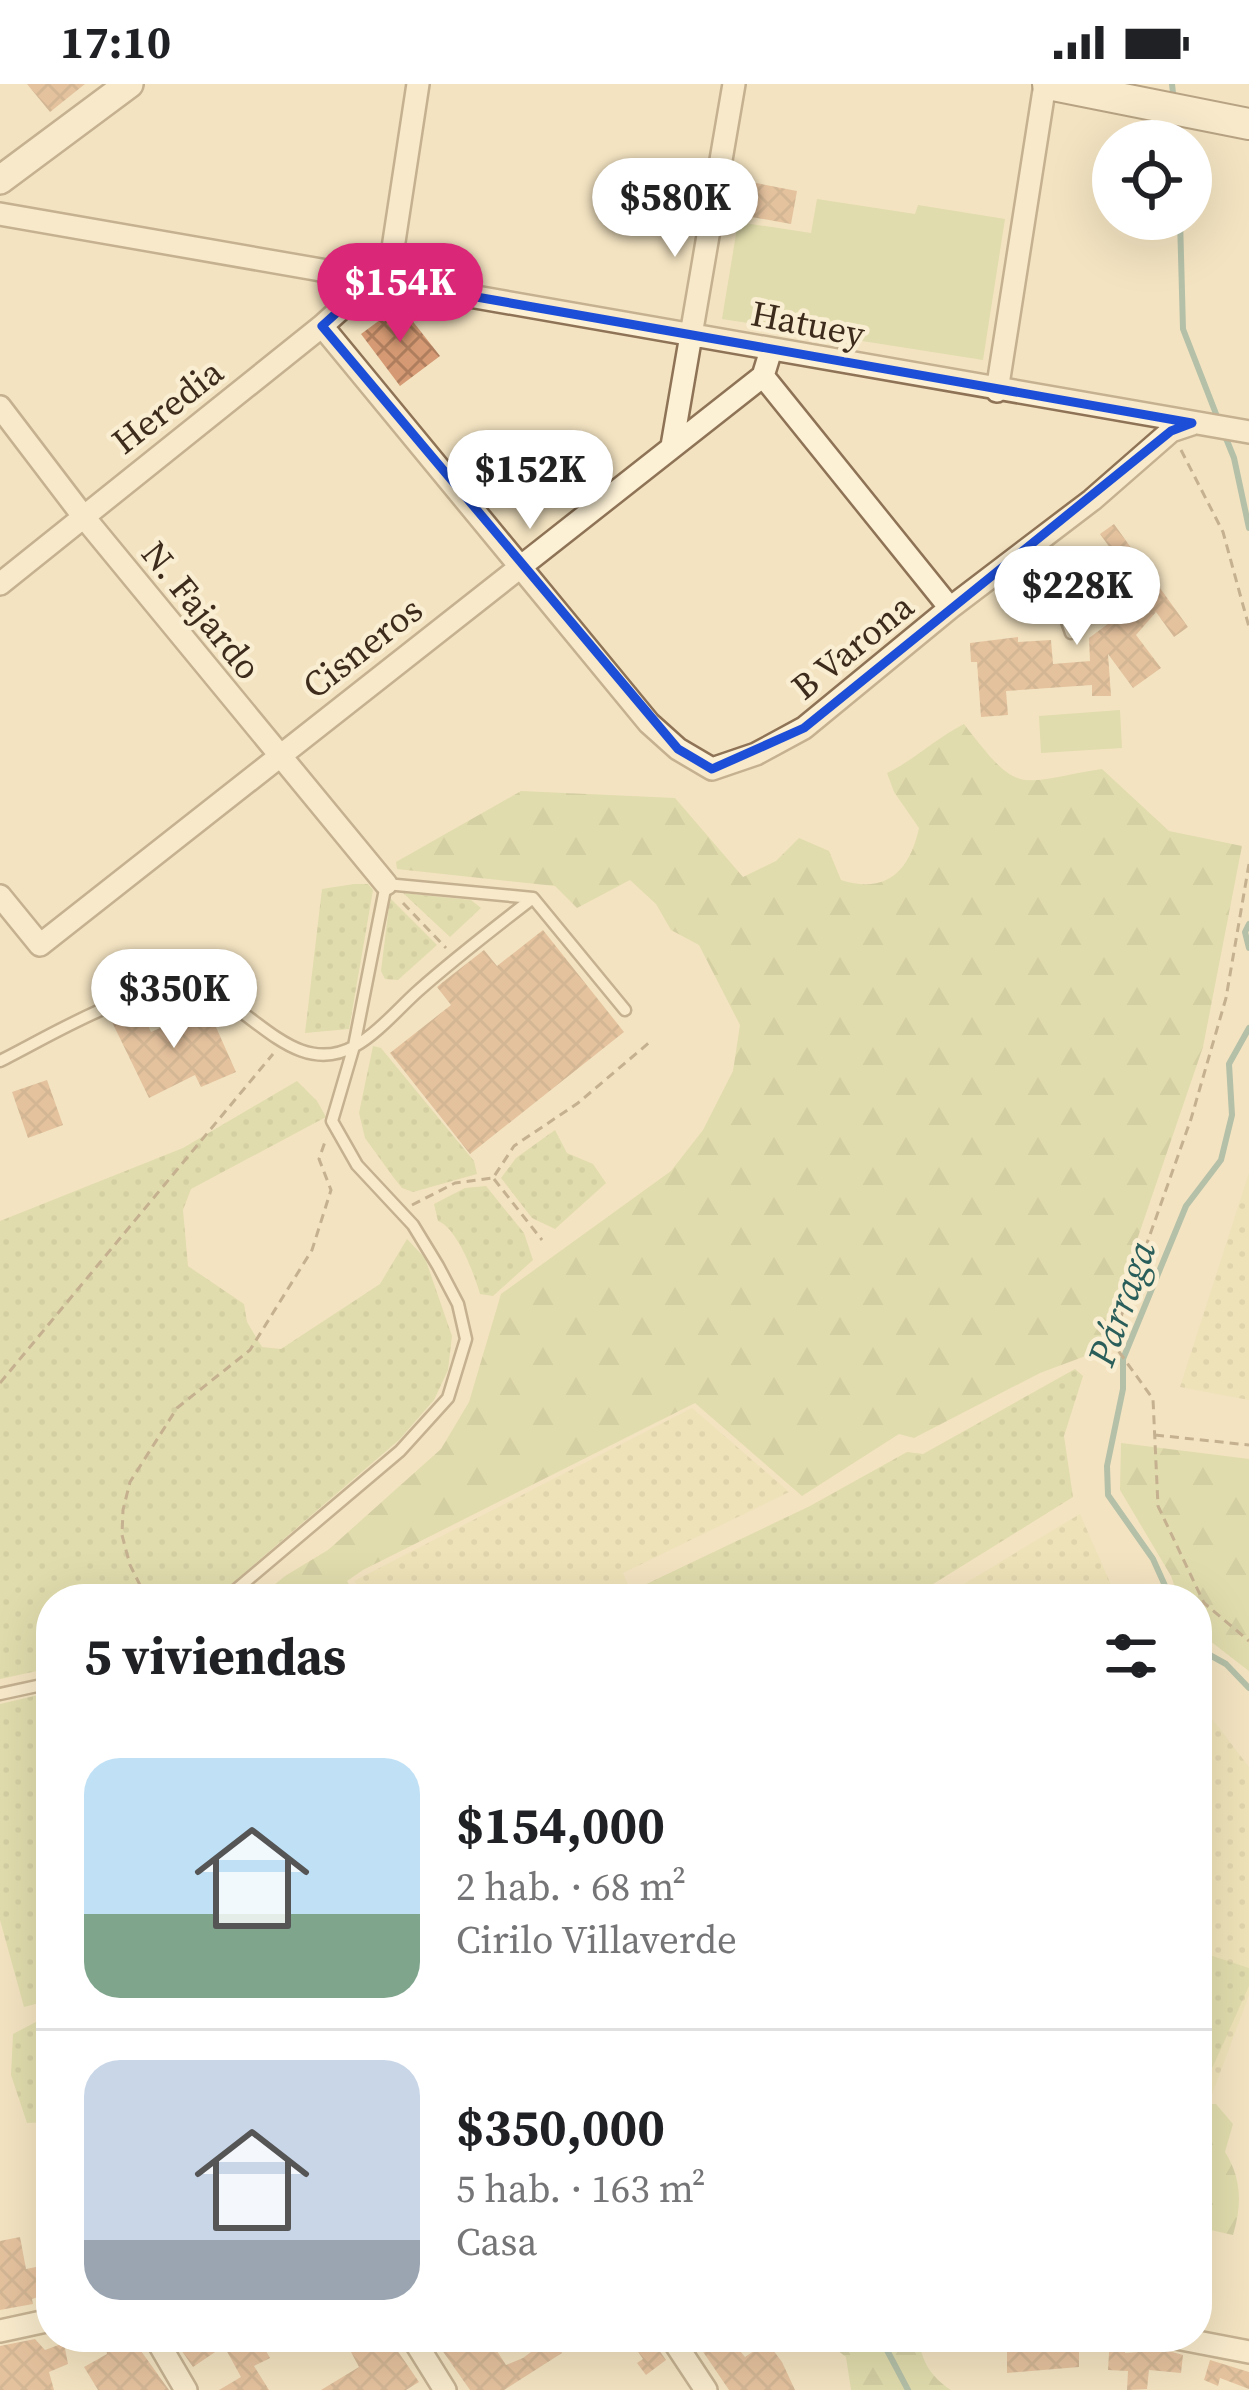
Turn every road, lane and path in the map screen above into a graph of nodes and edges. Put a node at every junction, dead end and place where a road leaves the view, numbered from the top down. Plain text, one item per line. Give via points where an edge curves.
1 (129, 84) edge
2 (418, 84) edge
3 (734, 84) edge
4 (1046, 84) edge
5 (1249, 124) edge
6 (0, 180) edge
7 (0, 214) edge
8 (381, 280) junction
9 (322, 326) junction
10 (691, 334) junction
11 (771, 350) junction
12 (763, 376) junction
13 (997, 391) junction
14 (0, 407) edge
15 (1181, 427) junction
16 (1249, 432) edge
17 (672, 446) junction
18 (83, 516) junction
19 (1023, 552) junction
20 (520, 565) junction
21 (0, 584) edge
22 (950, 608) junction
23 (1249, 627) edge
24 (1071, 633) dead end
25 (277, 755) junction
26 (1249, 864) edge
27 (386, 884) junction
28 (0, 896) edge
29 (533, 898) junction
30 (456, 958) junction
31 (625, 1010) dead end
32 (651, 1041) dead end
33 (282, 1043) junction
34 (354, 1046) junction
35 (0, 1061) edge
36 (332, 1121) junction
37 (493, 1178) junction
38 (399, 1211) junction
39 (542, 1240) dead end
40 (0, 1383) edge
41 (1154, 1435) junction
42 (1249, 1445) edge
43 (140, 1584) edge
44 (243, 1584) edge
45 (1195, 1584) edge
46 (1212, 1610) edge
47 (1249, 1641) edge
48 (36, 1686) edge
49 (0, 1694) edge
50 (36, 2323) edge
51 (0, 2331) edge
52 (1212, 2345) edge
53 (164, 2352) edge
54 (421, 2352) edge
55 (681, 2352) edge
56 (1249, 2352) edge
57 (187, 2390) edge
58 (445, 2390) edge
59 (706, 2390) edge

1 - 6 street
2 - 8 street
3 - 10 street
4 - 5 main road
4 - 13 street
7 - 8 street, Hatuey
8 - 9 street, Heredia
8 - 10 street, Hatuey
9 - 18 street, Heredia
9 - 20 street
10 - 11 street, Hatuey
10 - 17 street
11 - 12 street
11 - 13 street, Hatuey
12 - 17 street, Cisneros
12 - 22 street
13 - 15 street, Hatuey
14 - 18 street, N. Fajardo
15 - 16 street, Hatuey
15 - 19 street, B Varona
15 - 23 path
17 - 20 street, Cisneros
18 - 21 street, Heredia
18 - 25 street, N. Fajardo
19 - 22 street, B Varona
19 - 24 lane via 1060,602
20 - 22 street, B Varona via 649,723 712,769 804,728
20 - 25 street, Cisneros
25 - 27 street, N. Fajardo
25 - 28 street, Cisneros via 40,946
26 - 41 path via 1226,998 1112,1342 1153,1399
27 - 29 lane
27 - 30 path
27 - 34 lane
29 - 30 lane
29 - 31 lane
30 - 34 lane
32 - 37 path via 514,1146
33 - 34 lane via 331,1052
33 - 35 lane via 228,1002 168,989
33 - 40 path
34 - 36 lane
36 - 38 lane via 357,1165
36 - 43 path via 320,1159 331,1190 312,1250 250,1350 177,1408 130,1483 122,1534
37 - 38 path via 455,1183
37 - 39 path
38 - 44 lane via 458,1304 466,1339 448,1398 400,1451
41 - 42 path
41 - 45 path via 1158,1506
46 - 47 path
48 - 49 lane
50 - 51 street
52 - 56 street
53 - 57 street
54 - 58 street
55 - 59 street

